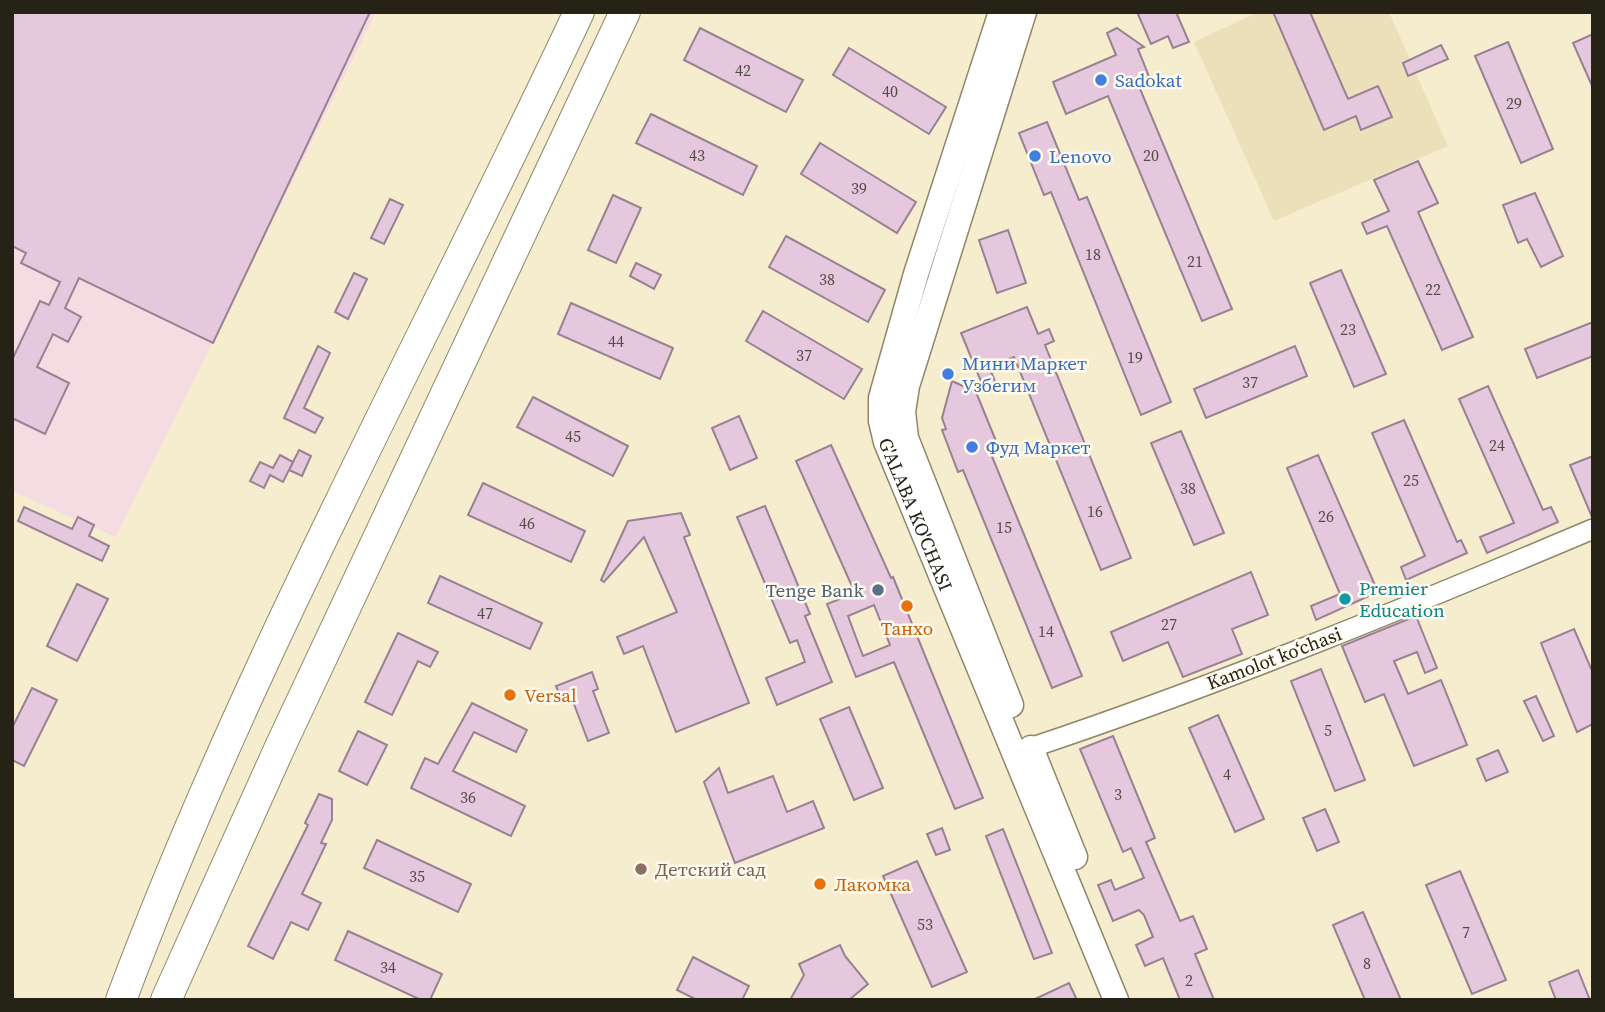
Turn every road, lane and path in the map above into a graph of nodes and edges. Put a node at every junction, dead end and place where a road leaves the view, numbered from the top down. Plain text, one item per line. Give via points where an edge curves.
1 (579, 12) edge
2 (625, 12) edge
3 (636, 12) edge
4 (1001, 12) edge
5 (1024, 12) edge
6 (609, 43) junction
7 (935, 217) junction
8 (957, 229) junction
9 (1593, 529) edge
10 (1030, 748) junction
11 (121, 1000) edge
12 (166, 1000) edge
13 (1115, 1000) edge
14 (1134, 1000) edge

1 - 11 highway via 309,568 166,879
2 - 6 highway
3 - 6 highway
4 - 7 main road, G'ALABA KO'CHASI
5 - 8 main road, G'ALABA KO'CHASI
6 - 12 highway
7 - 8 main road
7 - 13 main road, G'ALABA KO'CHASI via 881,398 881,421 962,632
8 - 10 main road, G'ALABA KO'CHASI via 908,386 903,412 906,438
9 - 10 street, Kamolot koʻchasi via 1301,648
10 - 14 main road, G'ALABA KO'CHASI

